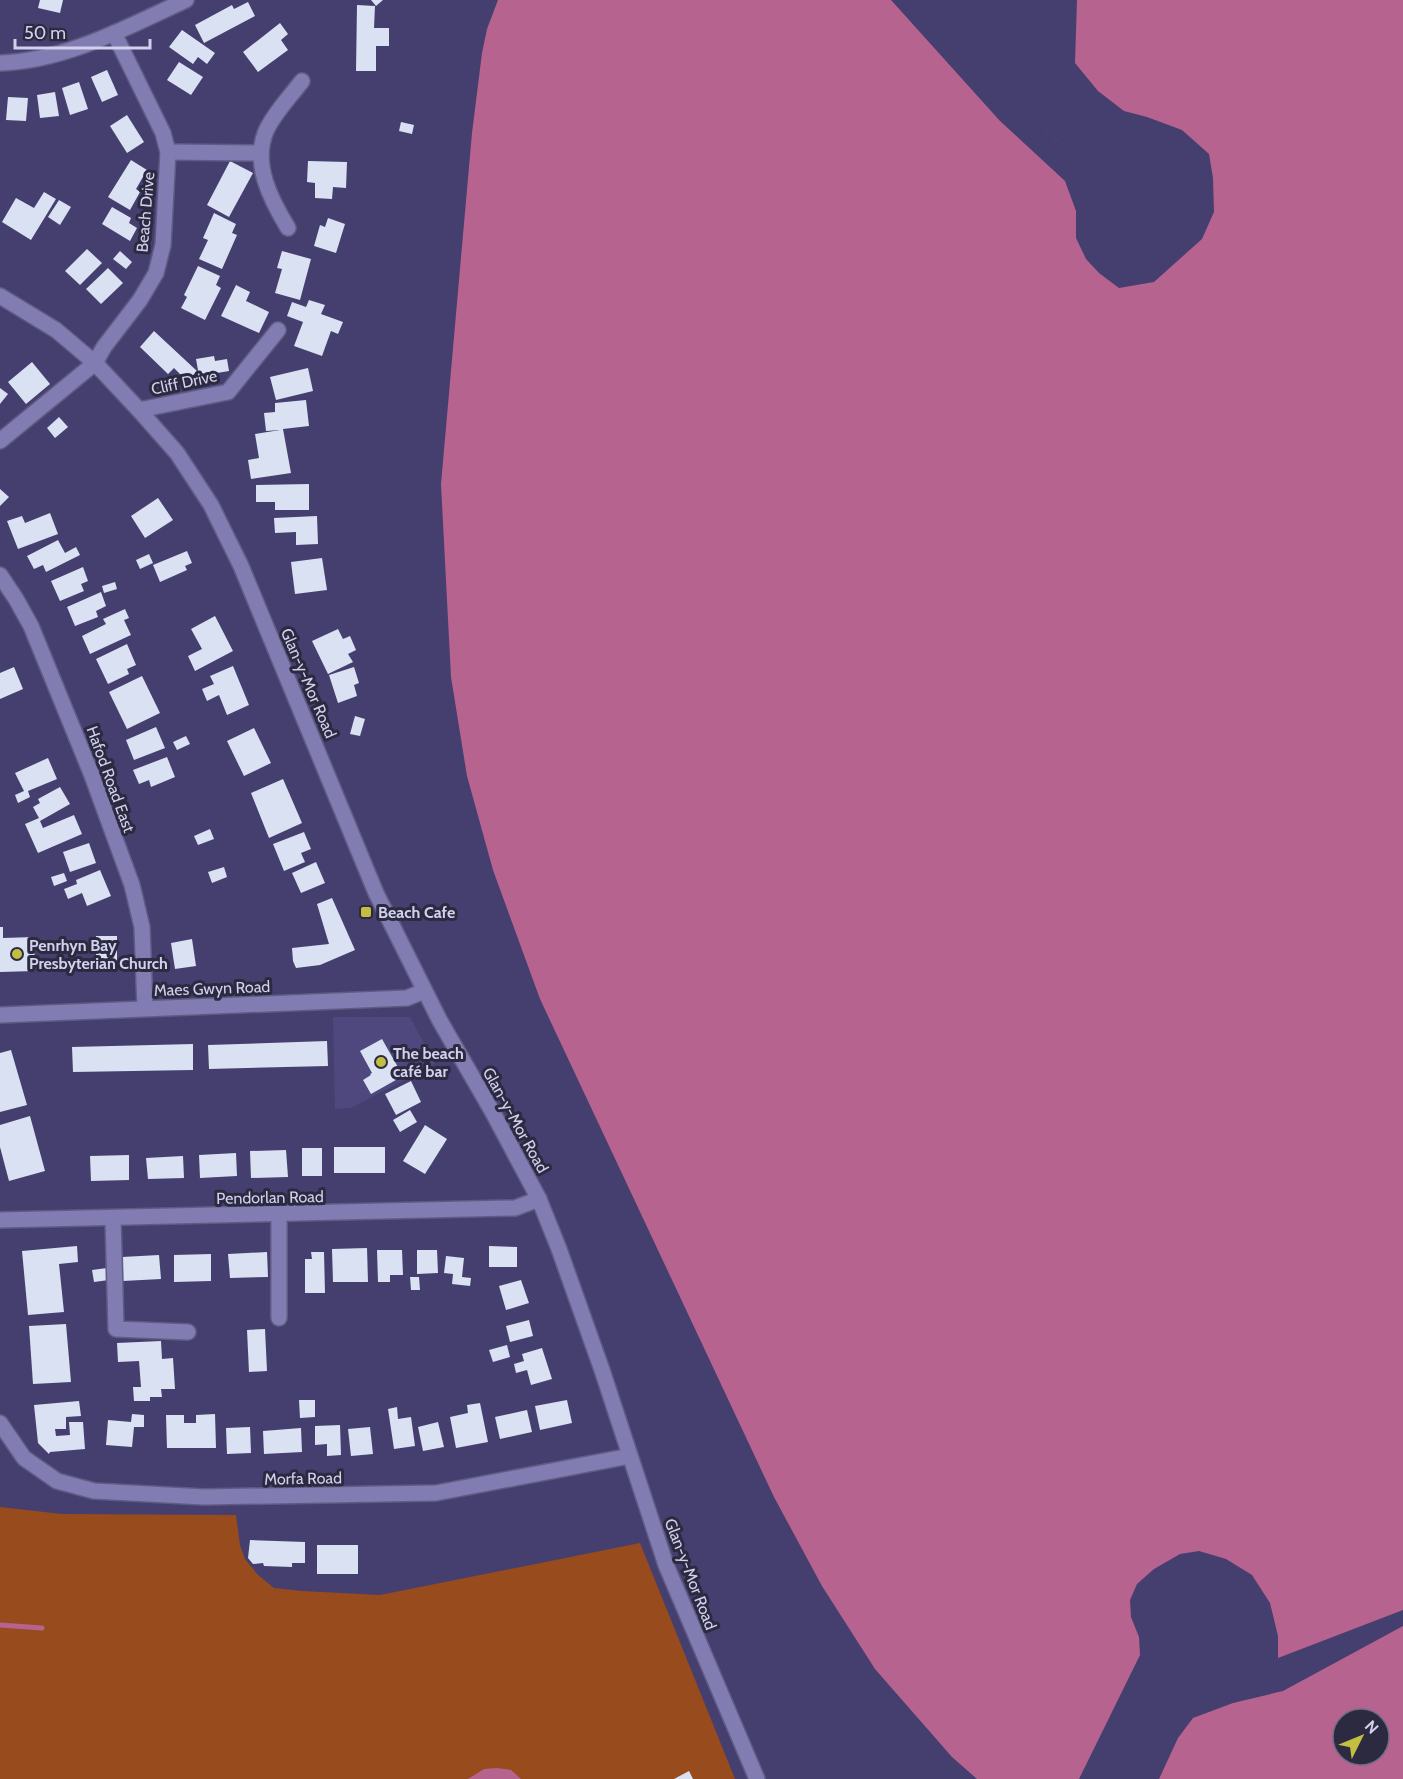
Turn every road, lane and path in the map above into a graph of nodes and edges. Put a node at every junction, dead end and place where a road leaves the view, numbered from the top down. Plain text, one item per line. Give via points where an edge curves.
1 (186, 0) edge
2 (114, 33) junction
3 (0, 63) edge
4 (302, 81) dead end
5 (168, 152) junction
6 (260, 153) junction
7 (288, 228) dead end
8 (0, 296) edge
9 (278, 330) dead end
10 (95, 363) junction
11 (139, 410) junction
12 (0, 441) edge
13 (0, 575) edge
14 (424, 991) junction
15 (145, 1008) junction
16 (0, 1015) edge
17 (539, 1199) junction
18 (279, 1215) junction
19 (113, 1218) junction
20 (0, 1220) edge
21 (279, 1318) dead end
22 (188, 1332) dead end
23 (0, 1423) edge
24 (630, 1456) junction
25 (757, 1779) edge

1 - 2 street
2 - 3 street via 67,52
2 - 5 street, Beach Drive via 163,133
4 - 6 street via 266,131
5 - 6 street, Beach Drive
5 - 10 street, Beach Drive via 163,245 156,273
6 - 7 street via 268,190
8 - 10 street, Glan-y-Mor Road via 56,330
9 - 11 street, Cliff Drive via 228,392
10 - 11 street, Glan-y-Mor Road
10 - 12 street, Beach Drive
11 - 14 street, Glan-y-Mor Road via 177,453 211,505 241,566 376,893
13 - 15 street, Hafod Road East via 31,626 49,667 132,885 142,927
14 - 15 street, Maes Gwyn Road via 407,998
14 - 17 street, Glan-y-Mor Road
15 - 16 street, Maes Gwyn Road
17 - 18 street, Pendorlan Road via 516,1208
17 - 24 street, Glan-y-Mor Road
18 - 19 street, Pendorlan Road
18 - 21 street
19 - 20 street, Pendorlan Road
19 - 22 street via 116,1329
23 - 24 street, Morfa Road via 24,1458 57,1481 94,1491 204,1497 436,1494
24 - 25 street, Glan-y-Mor Road via 666,1565

